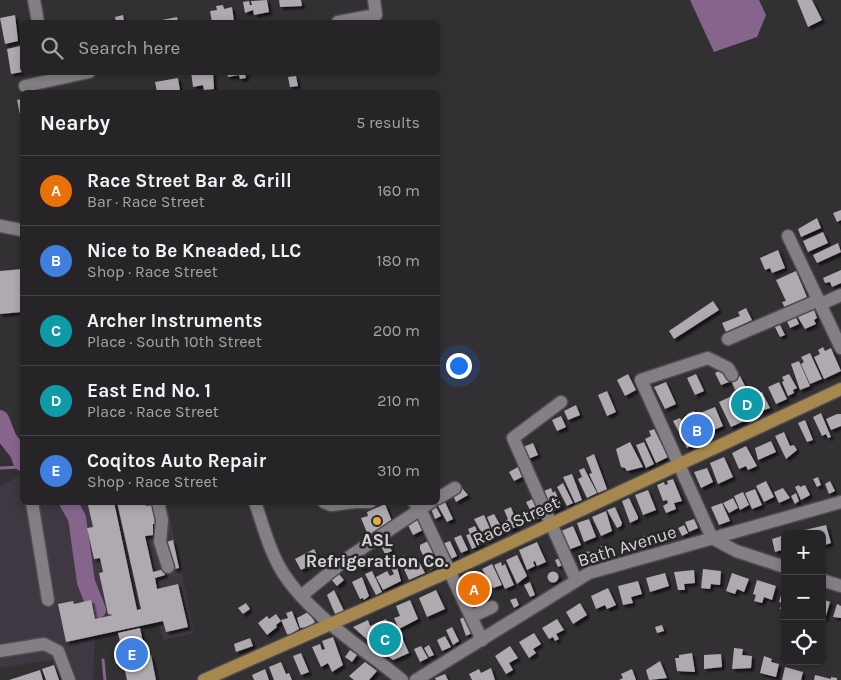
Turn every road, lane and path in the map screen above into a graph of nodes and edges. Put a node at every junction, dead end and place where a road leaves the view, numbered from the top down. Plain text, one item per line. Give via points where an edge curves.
1 (34, 0) edge
2 (374, 0) edge
3 (38, 20) edge
4 (349, 20) edge
5 (77, 75) edge
6 (49, 82) edge
7 (25, 86) dead end
8 (0, 226) edge
9 (20, 230) edge
10 (788, 236) dead end
11 (841, 295) edge
12 (820, 302) junction
13 (728, 338) dead end
14 (841, 348) edge
15 (732, 375) dead end
16 (841, 390) edge
17 (561, 402) dead end
18 (679, 466) junction
19 (455, 488) dead end
20 (440, 497) edge
21 (841, 502) edge
22 (32, 505) edge
23 (159, 505) edge
24 (256, 505) edge
25 (421, 505) edge
26 (550, 524) junction
27 (712, 538) junction
28 (168, 567) dead end
29 (781, 567) edge
30 (448, 572) junction
31 (576, 580) junction
32 (826, 581) edge
33 (841, 586) edge
34 (301, 596) junction
35 (48, 600) dead end
36 (492, 607) dead end
37 (470, 617) junction
38 (332, 624) junction
39 (482, 640) junction
40 (0, 651) edge
41 (208, 679) edge
42 (69, 680) edge
43 (402, 680) edge
44 (416, 680) edge

1 - 3 street
2 - 4 street via 376,15
5 - 6 street
6 - 7 street
8 - 9 street
10 - 12 street
11 - 12 street
12 - 13 street
12 - 14 street
15 - 18 street via 728,368 708,358 641,380
16 - 18 main road, Race Street
17 - 26 street via 513,438
18 - 26 main road, Race Street
18 - 27 street
19 - 20 street
21 - 27 street, Bath Avenue
22 - 35 street
23 - 28 street via 162,520 160,542
24 - 34 street via 274,556
25 - 30 street
25 - 34 street
26 - 30 main road, Race Street
26 - 31 street
27 - 29 street via 736,551
27 - 31 street, Bath Avenue
30 - 37 street
30 - 38 main road, Race Street
31 - 39 street, Bath Avenue
32 - 33 street
34 - 38 street
36 - 37 street
37 - 39 street
38 - 41 main road, Race Street
38 - 43 street
39 - 44 street, Bath Avenue
40 - 42 street via 44,644 58,651

